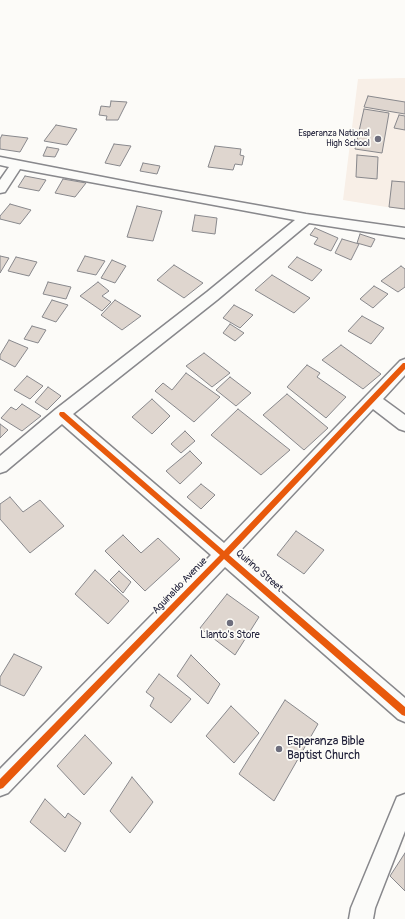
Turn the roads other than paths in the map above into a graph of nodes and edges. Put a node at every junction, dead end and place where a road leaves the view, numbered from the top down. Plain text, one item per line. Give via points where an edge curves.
1 (0, 161) edge
2 (17, 164) junction
3 (0, 189) edge
4 (306, 218) junction
5 (371, 227) junction
6 (405, 233) edge
7 (405, 245) edge
8 (405, 365) edge
9 (372, 400) junction
10 (62, 414) junction
11 (405, 424) edge
12 (0, 466) edge
13 (225, 554) junction
14 (405, 712) edge
15 (0, 784) edge
16 (405, 805) edge
17 (361, 919) edge

1 - 2 street
2 - 3 street
2 - 4 street
4 - 5 street
4 - 10 street
5 - 6 street
5 - 7 street
8 - 9 street, Aguinaldo Avenue
9 - 11 street
9 - 13 street, Aguinaldo Avenue
10 - 12 street
10 - 13 street, Quirino Street
13 - 14 street, Quirino Street
13 - 15 street, Aguinaldo Avenue
16 - 17 street

